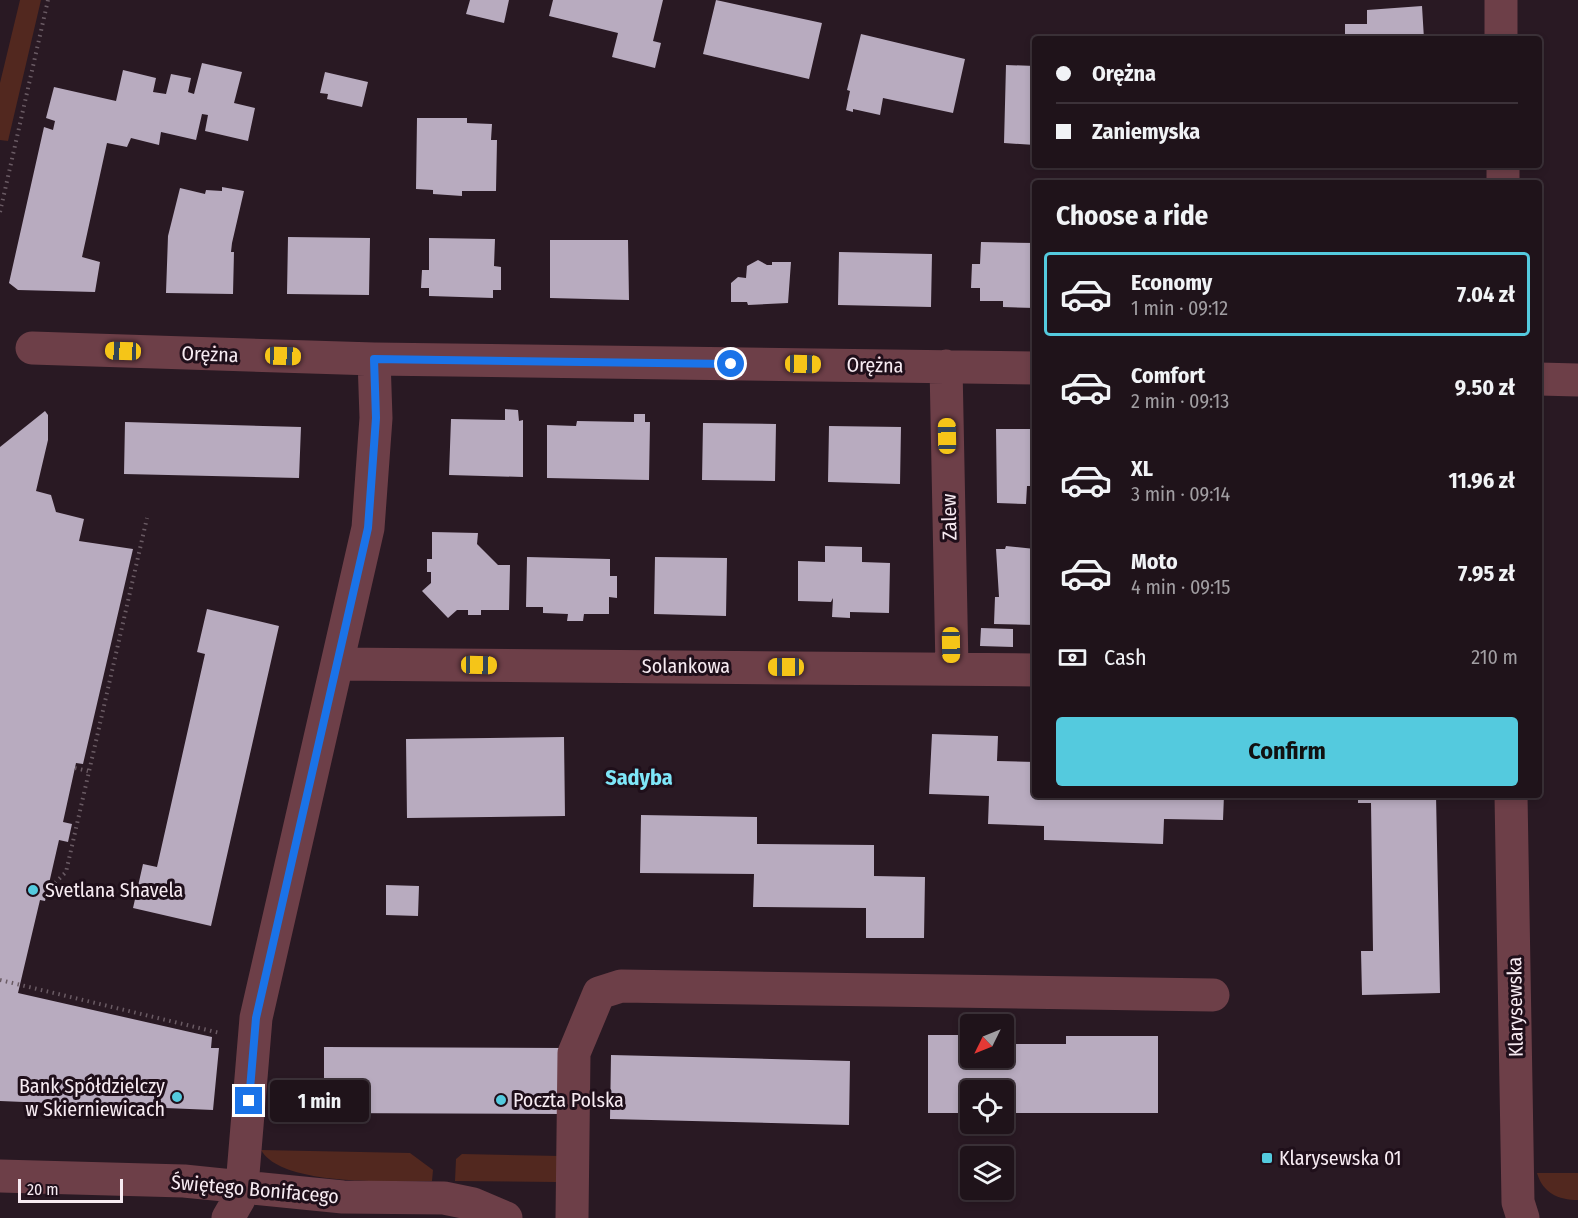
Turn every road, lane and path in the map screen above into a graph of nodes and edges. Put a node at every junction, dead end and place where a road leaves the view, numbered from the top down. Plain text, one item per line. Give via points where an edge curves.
1 (48, 0) edge
2 (1501, 0) edge
3 (1501, 36) edge
4 (0, 212) edge
5 (32, 348) dead end
6 (374, 359) junction
7 (946, 366) junction
8 (1032, 368) edge
9 (1542, 379) edge
10 (1578, 380) edge
11 (147, 518) dead end
12 (337, 664) junction
13 (951, 668) junction
14 (1032, 670) edge
15 (75, 768) dead end
16 (88, 771) junction
17 (1511, 798) edge
18 (55, 883) dead end
19 (0, 980) edge
20 (1213, 995) dead end
21 (224, 1034) dead end
22 (0, 1176) edge
23 (242, 1186) junction
24 (228, 1218) edge
25 (506, 1218) edge
26 (572, 1218) edge
27 (1523, 1218) edge

1 - 4 path
2 - 3 street
5 - 6 street, Orężna
6 - 7 street, Orężna
6 - 12 street via 376,418 368,528
7 - 8 street, Orężna
7 - 13 street, Zalew
9 - 10 street
11 - 16 path
12 - 13 street, Solankowa
12 - 23 street via 256,1018
13 - 14 street, Solankowa
15 - 16 path
16 - 18 path via 66,872
17 - 27 street, Klarysewska via 1518,1202
19 - 21 path
20 - 26 street via 621,986 599,993 574,1053
22 - 23 street, Świętego Bonifacego
23 - 24 street
23 - 25 street, Świętego Bonifacego via 343,1197 444,1198 473,1204

